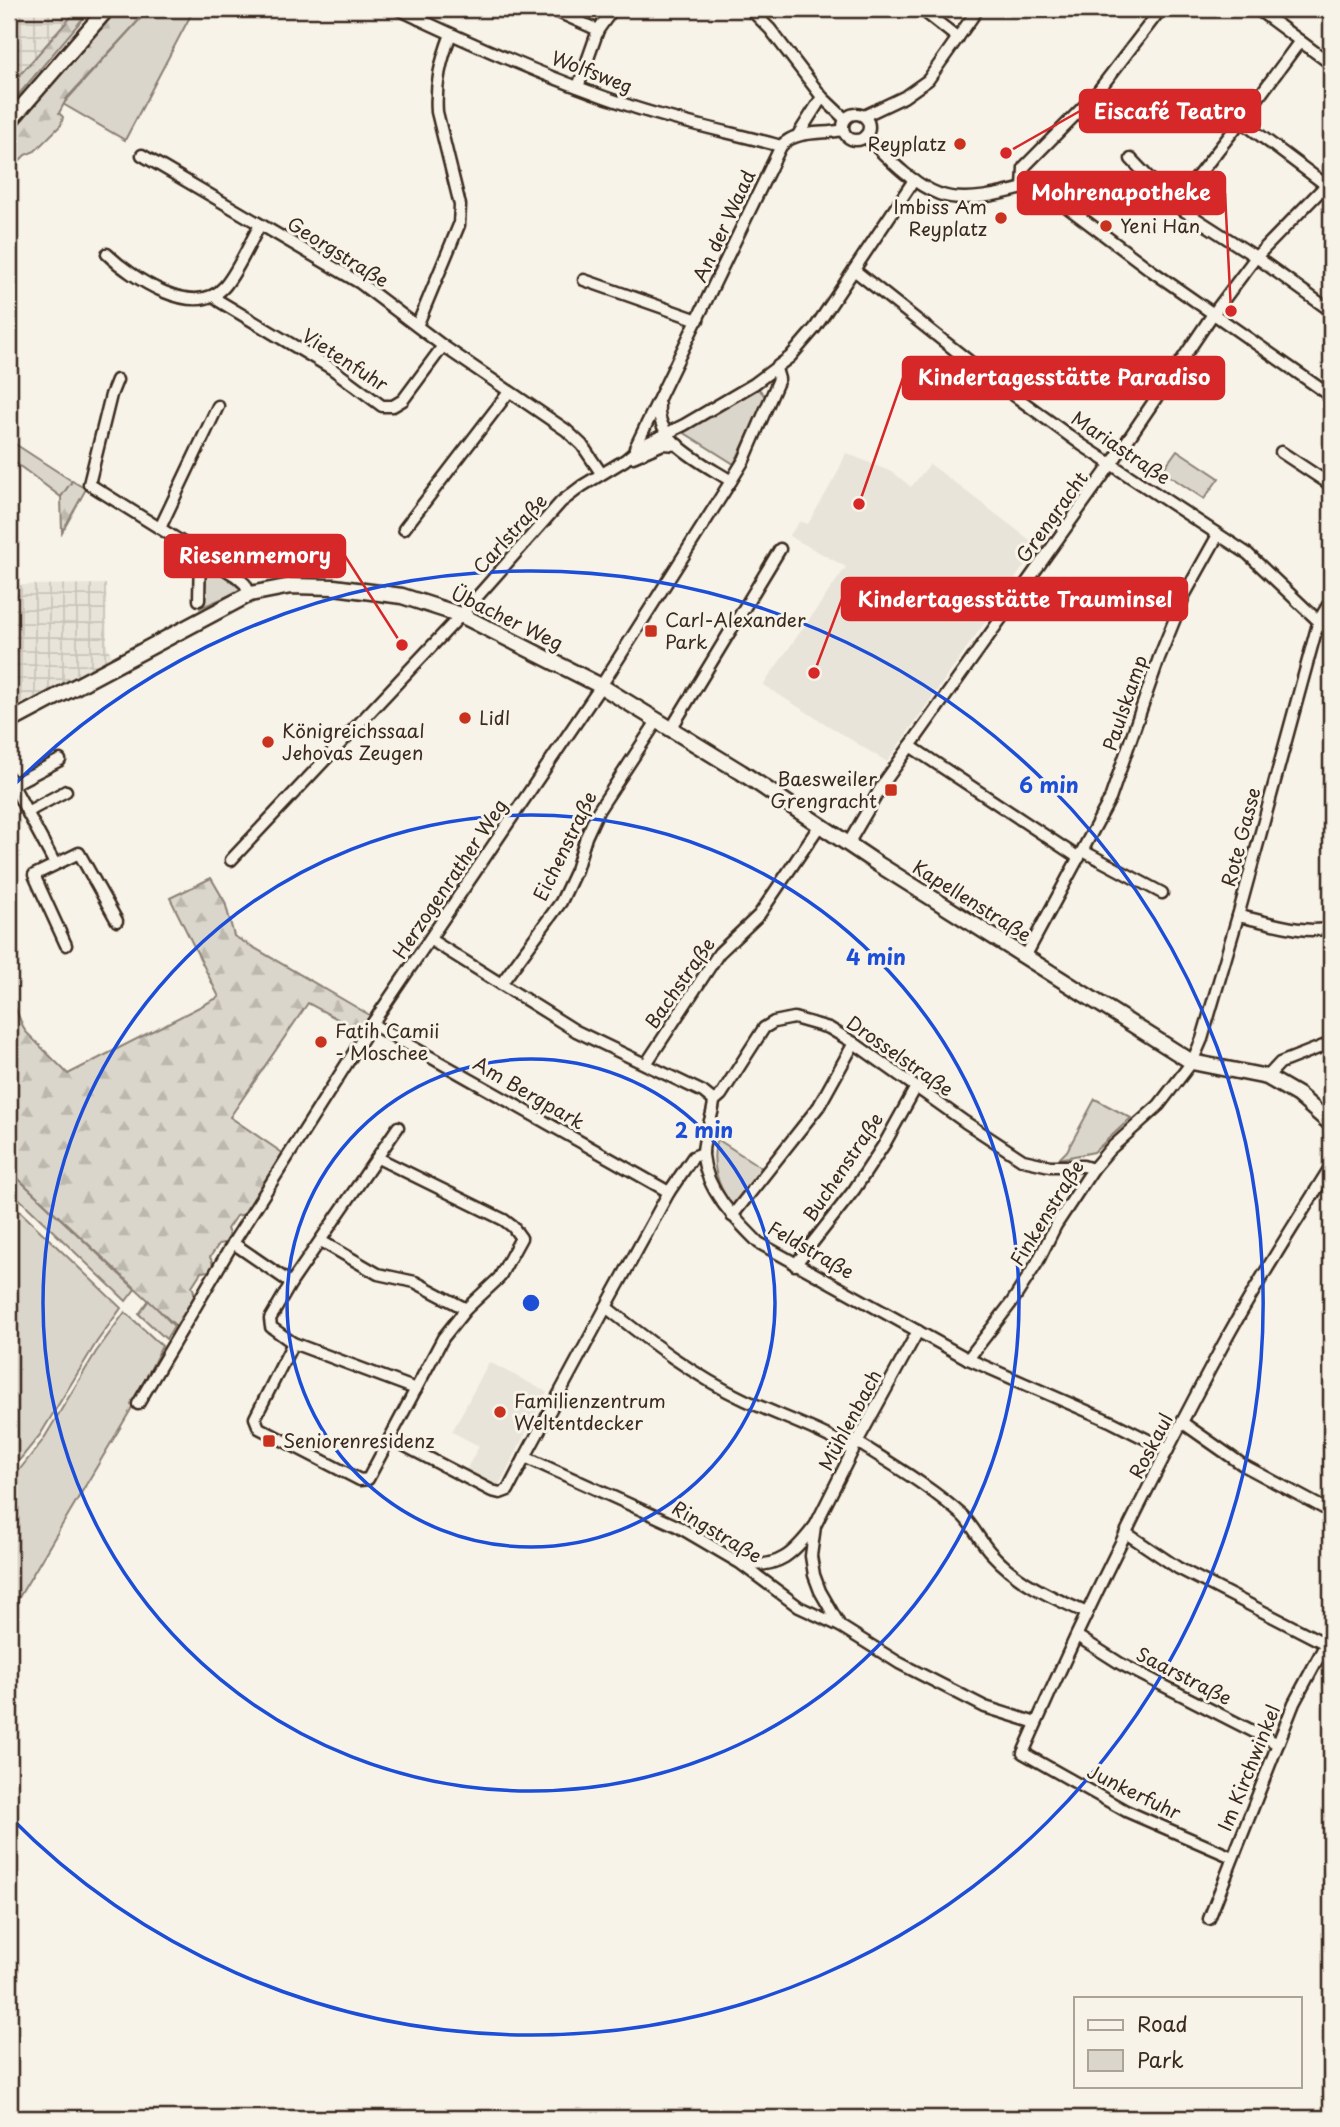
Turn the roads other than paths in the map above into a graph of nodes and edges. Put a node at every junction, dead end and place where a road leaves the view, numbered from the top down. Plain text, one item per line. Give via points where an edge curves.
1 (107, 9) edge
2 (398, 9) edge
3 (426, 9) edge
4 (551, 9) edge
5 (613, 9) edge
6 (750, 9) edge
7 (921, 9) edge
8 (978, 9) edge
9 (1161, 9) edge
10 (1261, 10) edge
11 (419, 19) junction
12 (598, 30) junction
13 (452, 34) junction
14 (958, 38) junction
15 (1300, 41) junction
16 (1331, 64) edge
17 (578, 87) junction
18 (822, 97) junction
19 (864, 116) junction
20 (1241, 121) junction
21 (9, 122) edge
22 (844, 125) junction
23 (798, 135) junction
24 (865, 136) junction
25 (781, 146) junction
26 (142, 155) dead end
27 (1131, 159) dead end
28 (914, 180) junction
29 (1329, 183) edge
30 (1023, 188) junction
31 (1175, 205) junction
32 (260, 225) junction
33 (107, 254) dead end
34 (1256, 257) junction
35 (854, 270) junction
36 (584, 280) dead end
37 (214, 295) junction
38 (1331, 312) edge
39 (1213, 314) junction
40 (698, 320) junction
41 (417, 326) junction
42 (443, 346) junction
43 (776, 369) junction
44 (117, 380) dead end
45 (509, 391) junction
46 (661, 395) junction
47 (1331, 396) edge
48 (218, 406) dead end
49 (668, 433) junction
50 (678, 445) junction
51 (1282, 452) dead end
52 (625, 460) junction
53 (1112, 463) junction
54 (601, 473) junction
55 (731, 481) junction
56 (1331, 485) edge
57 (160, 528) junction
58 (404, 529) dead end
59 (1218, 535) junction
60 (780, 549) dead end
61 (200, 553) junction
62 (250, 594) junction
63 (199, 600) dead end
64 (1331, 600) edge
65 (461, 615) junction
66 (1319, 620) junction
67 (1331, 633) edge
68 (601, 686) junction
69 (657, 721) junction
70 (9, 722) edge
71 (671, 729) junction
72 (910, 746) junction
73 (60, 760) dead end
74 (11, 781) edge
75 (66, 791) dead end
76 (27, 811) junction
77 (820, 825) junction
78 (848, 844) junction
79 (1081, 855) junction
80 (231, 860) dead end
81 (55, 864) junction
82 (1162, 892) dead end
83 (1238, 916) junction
84 (117, 921) dead end
85 (1331, 928) edge
86 (431, 940) junction
87 (66, 946) dead end
88 (1025, 957) junction
89 (500, 984) junction
90 (372, 1024) junction
91 (854, 1042) junction
92 (1331, 1044) edge
93 (1192, 1062) junction
94 (646, 1063) junction
95 (1267, 1077) junction
96 (916, 1087) junction
97 (714, 1101) junction
98 (1331, 1124) edge
99 (398, 1127) dead end
100 (703, 1153) junction
101 (378, 1158) junction
102 (1331, 1166) edge
103 (1093, 1169) junction
104 (669, 1192) junction
105 (732, 1216) junction
106 (321, 1241) junction
107 (233, 1243) junction
108 (795, 1265) junction
109 (291, 1283) junction
110 (606, 1307) junction
111 (466, 1309) junction
112 (918, 1331) junction
113 (293, 1343) junction
114 (968, 1359) junction
115 (416, 1389) junction
116 (138, 1404) dead end
117 (1183, 1423) junction
118 (390, 1438) junction
119 (855, 1446) junction
120 (1168, 1450) junction
121 (526, 1457) junction
122 (1331, 1513) edge
123 (815, 1526) junction
124 (1126, 1533) junction
125 (740, 1563) junction
126 (1087, 1613) junction
127 (840, 1626) junction
128 (1331, 1634) edge
129 (1077, 1636) junction
130 (1326, 1644) junction
131 (1036, 1723) junction
132 (1278, 1744) junction
133 (1023, 1753) joint
134 (1232, 1857) junction
135 (1209, 1919) dead end

1 - 21 street
2 - 11 street, Wolfsweg
3 - 11 street
4 - 12 street
5 - 12 street
6 - 18 street
7 - 14 street
8 - 14 street
9 - 30 street via 1095,94 1024,167
10 - 15 street
11 - 13 street, Wolfsweg
12 - 17 street
13 - 17 street, Wolfsweg
13 - 41 street via 437,78 436,100 460,205 459,225
14 - 19 street via 928,80
15 - 16 street
15 - 20 street
17 - 25 street, Wolfsweg
18 - 22 street
18 - 23 street
19 - 22 street via 854,114
19 - 24 street via 869,127
20 - 29 street
20 - 31 street
22 - 23 street
22 - 24 street via 846,135 855,140
23 - 25 street
24 - 28 street
25 - 40 street, An der Waad
26 - 32 street, Georgstraße
27 - 31 street
28 - 30 street via 940,195 955,197
28 - 35 street, Carlstraße
29 - 34 street, Grengracht
30 - 39 street via 1039,187
31 - 34 street
32 - 37 street via 225,286
32 - 41 street, Georgstraße via 360,282
33 - 37 street via 167,293 187,299
34 - 38 street
34 - 39 street, Grengracht
35 - 43 street, Carlstraße via 816,328
35 - 53 street, Mariastraße via 989,377
36 - 40 street
37 - 42 street, Vietenfuhr via 331,368 382,406 403,400
39 - 47 street
39 - 53 street, Grengracht
40 - 46 street, An der Waad
41 - 42 street, Georgstraße
42 - 45 street, Georgstraße
43 - 49 street, Carlstraße
43 - 55 street, Herzogenrather Weg via 779,379
44 - 57 street via 89,484
45 - 54 street, Georgstraße via 566,430
45 - 58 street
46 - 49 street via 658,416
46 - 52 street, An der Waad via 639,442
48 - 57 street
49 - 50 street
49 - 52 street, Carlstraße
50 - 52 street, Carlstraße via 663,444
50 - 55 street
51 - 56 street
52 - 54 street, Carlstraße
53 - 59 street, Mariastraße
53 - 72 street, Grengracht
54 - 65 street, Carlstraße via 541,522
55 - 68 street, Herzogenrather Weg
57 - 61 street
59 - 66 street, Mariastraße via 1248,554
59 - 79 street, Paulskamp via 1185,594 1110,799
60 - 71 street
61 - 62 street via 236,576
61 - 63 street
62 - 65 street, Übacher Weg via 291,586 334,587 402,596
62 - 70 street, Übacher Weg
64 - 66 street, Rote Gasse
65 - 68 street, Übacher Weg
65 - 80 street, Carlstraße
66 - 67 street, Mariastraße
66 - 83 street, Rote Gasse
68 - 69 street, Kapellenstraße
68 - 86 street, Herzogenrather Weg
69 - 71 street, Kapellenstraße
69 - 89 street, Eichenstraße via 598,811 561,902
71 - 77 street, Kapellenstraße
72 - 78 street, Grengracht
72 - 79 street
73 - 74 street
74 - 76 street
75 - 76 street
76 - 81 street
77 - 78 street, Kapellenstraße
77 - 94 street, Bachstraße via 760,915 719,953
78 - 88 street, Kapellenstraße
79 - 82 street
79 - 88 street, Paulskamp
81 - 84 street via 79,853
81 - 87 street via 34,875
83 - 85 street via 1303,929
83 - 93 street, Rote Gasse
86 - 89 street
86 - 90 street, Herzogenrather Weg
88 - 93 street, Kapellenstraße
89 - 94 street via 576,1031
90 - 104 street, Am Bergpark
90 - 107 street, Herzogenrather Weg
91 - 96 street, Drosselstraße
91 - 97 street, Drosselstraße via 830,1028 794,1017 774,1023 764,1028
91 - 105 street via 819,1106
92 - 95 street via 1280,1063
93 - 95 street, Kapellenstraße
93 - 103 street, Finkenstraße via 1159,1105
94 - 97 street
95 - 98 street, Kapellenstraße via 1298,1095
96 - 103 street, Drosselstraße via 1023,1160
96 - 108 street, Buchenstraße via 860,1180
97 - 100 street
99 - 101 street
100 - 104 street via 694,1157
100 - 105 street, Feldstraße via 708,1179
101 - 106 street
101 - 111 street via 504,1220 521,1238 499,1278
102 - 117 street, Roskaul via 1247,1304
103 - 114 street, Finkenstraße via 1012,1303
104 - 110 street
105 - 108 street, Feldstraße via 759,1243
106 - 109 street
106 - 111 street via 378,1274 415,1282
107 - 109 street
107 - 116 street, Herzogenrather Weg
108 - 112 street, Feldstraße
109 - 113 street via 270,1319 271,1327
110 - 119 street via 693,1372
110 - 121 street
111 - 115 street via 443,1338
112 - 114 street, Feldstraße
112 - 119 street, Mühlenbach
113 - 115 street
113 - 118 street via 255,1418 260,1428 360,1479 368,1479
114 - 120 street, Feldstraße
115 - 118 street
117 - 120 street, Roskaul
117 - 122 street via 1242,1465
118 - 121 street via 500,1493 508,1490
119 - 123 street, Mühlenbach
119 - 126 street via 918,1481 964,1518 1006,1569
120 - 124 street, Roskaul
121 - 125 street, Ringstraße via 677,1526
123 - 125 street, Mühlenbach via 785,1558 768,1566
123 - 127 street, Mühlenbach via 814,1575
124 - 126 street, Roskaul
124 - 130 street via 1178,1568
125 - 127 street, Ringstraße via 799,1607
126 - 129 street, Roskaul
127 - 131 street, Ringstraße via 899,1663 985,1707
128 - 130 street, Im Kirchwinkel
129 - 131 street, Roskaul
129 - 132 street, Saarstraße via 1121,1664
130 - 132 street, Im Kirchwinkel
131 - 133 street, Roskaul
132 - 134 street, Im Kirchwinkel
133 - 134 street, Junkerfuhr via 1126,1811
134 - 135 street, Im Kirchwinkel

